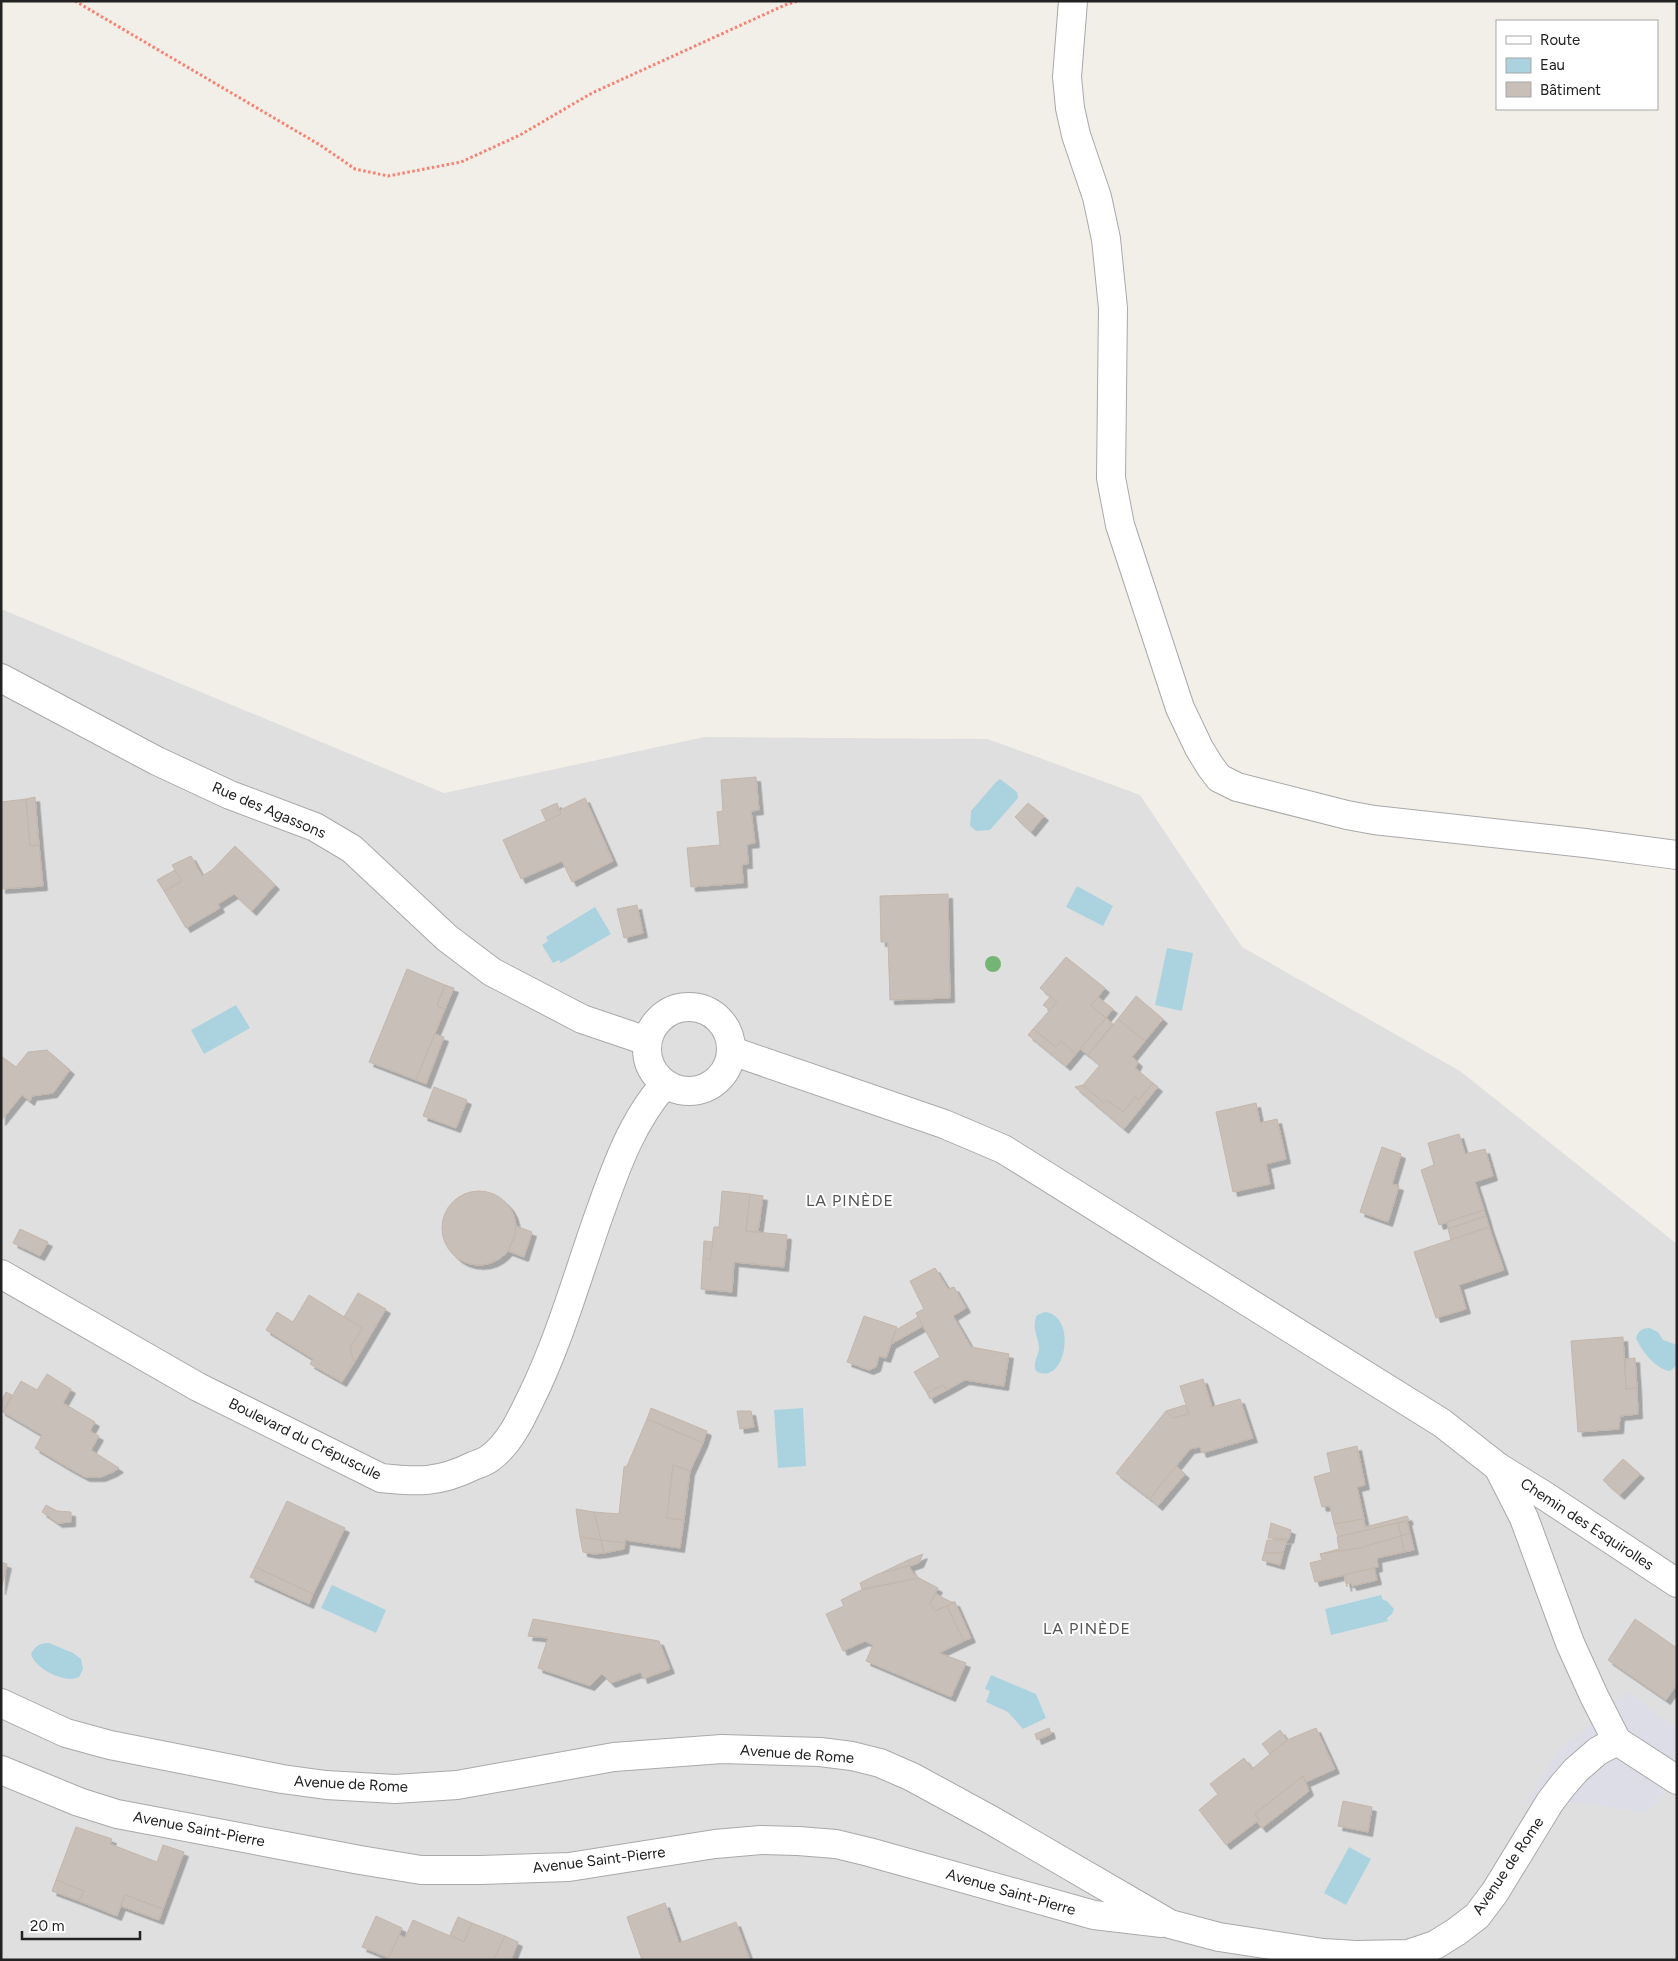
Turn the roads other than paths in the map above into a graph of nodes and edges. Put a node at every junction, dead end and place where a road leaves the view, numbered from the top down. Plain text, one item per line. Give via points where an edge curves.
1 (1073, 1) edge
2 (1, 678) edge
3 (1677, 855) edge
4 (647, 1041) junction
5 (732, 1051) junction
6 (665, 1084) junction
7 (1, 1274) edge
8 (1498, 1467) junction
9 (1677, 1583) edge
10 (1, 1703) edge
11 (1617, 1741) junction
12 (1, 1770) edge
13 (1677, 1780) edge
14 (1170, 1924) junction

1 - 3 street via 1067,77 1070,108 1106,239 1113,308 1111,478 1120,525 1180,708 1210,766 1220,778 1237,787 1356,817
2 - 4 street, Rue des Agassons via 158,761 230,794 315,827 352,849 447,938 492,972 582,1019
4 - 5 street via 652,1027 661,1017 687,1006 714,1014 724,1024
4 - 6 street via 647,1057 653,1072
5 - 6 street via 727,1068 715,1082 700,1090 682,1091
5 - 8 street, Chemin des Esquirolles via 944,1124 1003,1149 1442,1423
6 - 7 street, Boulevard du Crépuscule via 632,1134 610,1184 543,1375 519,1422 508,1441 490,1458 436,1480 414,1482 381,1478 198,1387
8 - 9 street, Chemin des Esquirolles
8 - 11 street via 1524,1518 1570,1643
10 - 14 street, Avenue de Rome via 66,1733 110,1745 282,1779 336,1786 395,1789 457,1785 614,1757 722,1749 852,1756 880,1763 912,1777
11 - 13 street
11 - 14 street, Avenue de Rome via 1598,1751 1576,1770 1550,1802 1477,1916 1435,1945 1408,1954 1356,1956 1219,1937
12 - 14 street, Avenue Saint-Pierre via 116,1814 421,1870 569,1866 715,1844 798,1841 836,1844 869,1852 1094,1915

